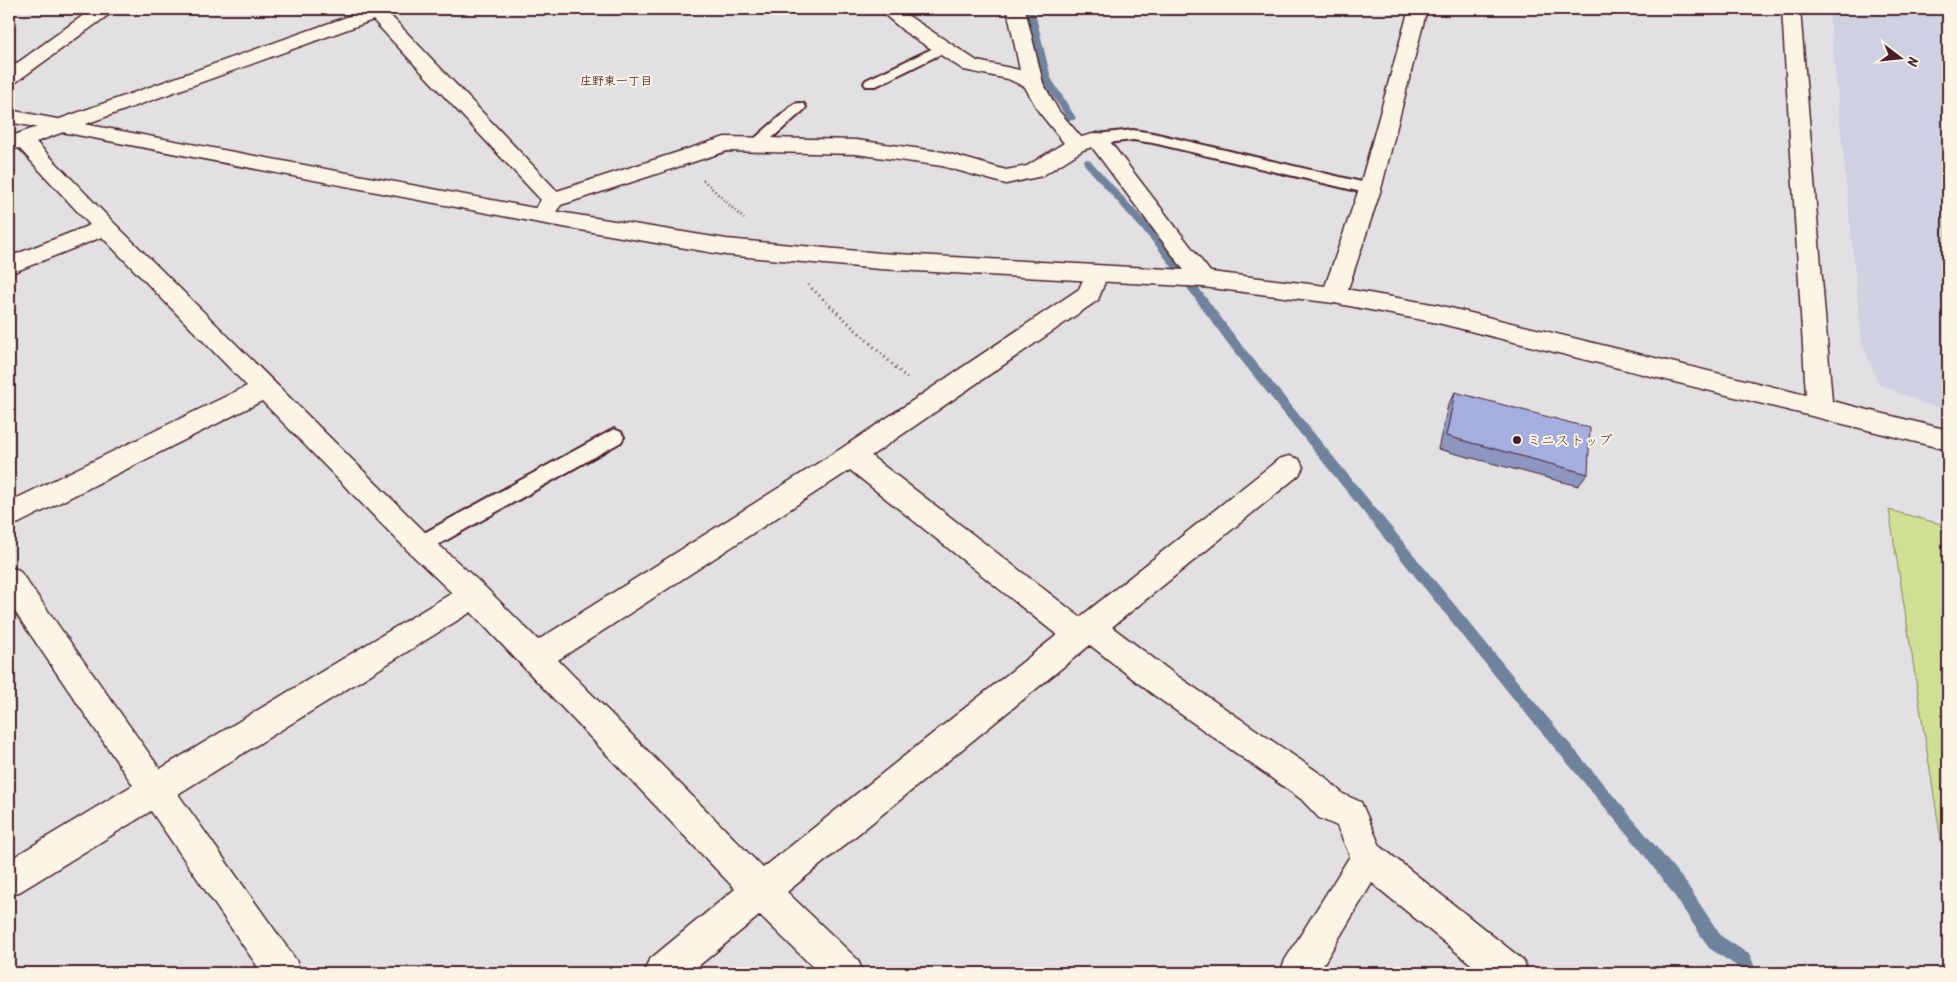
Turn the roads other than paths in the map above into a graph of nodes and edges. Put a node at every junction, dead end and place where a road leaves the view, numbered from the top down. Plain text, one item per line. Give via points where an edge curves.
1 (104, 9) edge
2 (887, 9) edge
3 (1016, 9) edge
4 (1418, 9) edge
5 (1791, 9) edge
6 (381, 10) edge
7 (942, 48) junction
8 (9, 78) edge
9 (870, 83) dead end
10 (1033, 83) junction
11 (800, 108) dead end
12 (9, 116) edge
13 (61, 126) junction
14 (15, 141) edge
15 (1086, 142) junction
16 (758, 144) junction
17 (1370, 189) junction
18 (546, 208) junction
19 (105, 227) junction
20 (9, 266) edge
21 (1096, 274) junction
22 (1203, 279) junction
23 (1334, 295) junction
24 (266, 388) junction
25 (1820, 408) junction
26 (614, 437) dead end
27 (1948, 440) edge
28 (851, 456) junction
29 (1289, 467) dead end
30 (9, 515) edge
31 (420, 545) junction
32 (9, 579) edge
33 (474, 595) junction
34 (1085, 631) junction
35 (534, 659) junction
36 (156, 790) junction
37 (1368, 858) junction
38 (9, 879) edge
39 (761, 891) junction
40 (283, 973) edge
41 (662, 973) edge
42 (845, 973) edge
43 (1298, 973) edge
44 (1510, 973) edge

1 - 8 street
2 - 7 street
3 - 10 street
4 - 17 street
5 - 25 street
6 - 13 street
6 - 18 street
7 - 9 lane
7 - 10 street via 971,66 1014,74
10 - 15 street via 1049,112
11 - 16 lane
12 - 13 street
13 - 14 street
13 - 18 street
14 - 19 street
15 - 16 street via 1034,171 1006,176 942,159 856,147
15 - 17 lane via 1133,135 1153,138
15 - 22 street
16 - 18 street via 724,144
17 - 23 street
18 - 21 street via 660,237 748,249
19 - 20 street
19 - 24 street
21 - 22 street
21 - 28 street via 1090,294
22 - 23 street
23 - 25 street via 1438,314
24 - 30 street
24 - 31 street
25 - 27 street
26 - 31 lane
28 - 34 street
28 - 35 street
29 - 34 street
31 - 33 street
32 - 36 street
33 - 35 street
33 - 36 street
34 - 37 street via 1312,788 1331,806 1349,814
34 - 39 street
35 - 39 street
36 - 38 street
36 - 40 street
37 - 43 street
37 - 44 street
39 - 41 street
39 - 42 street

